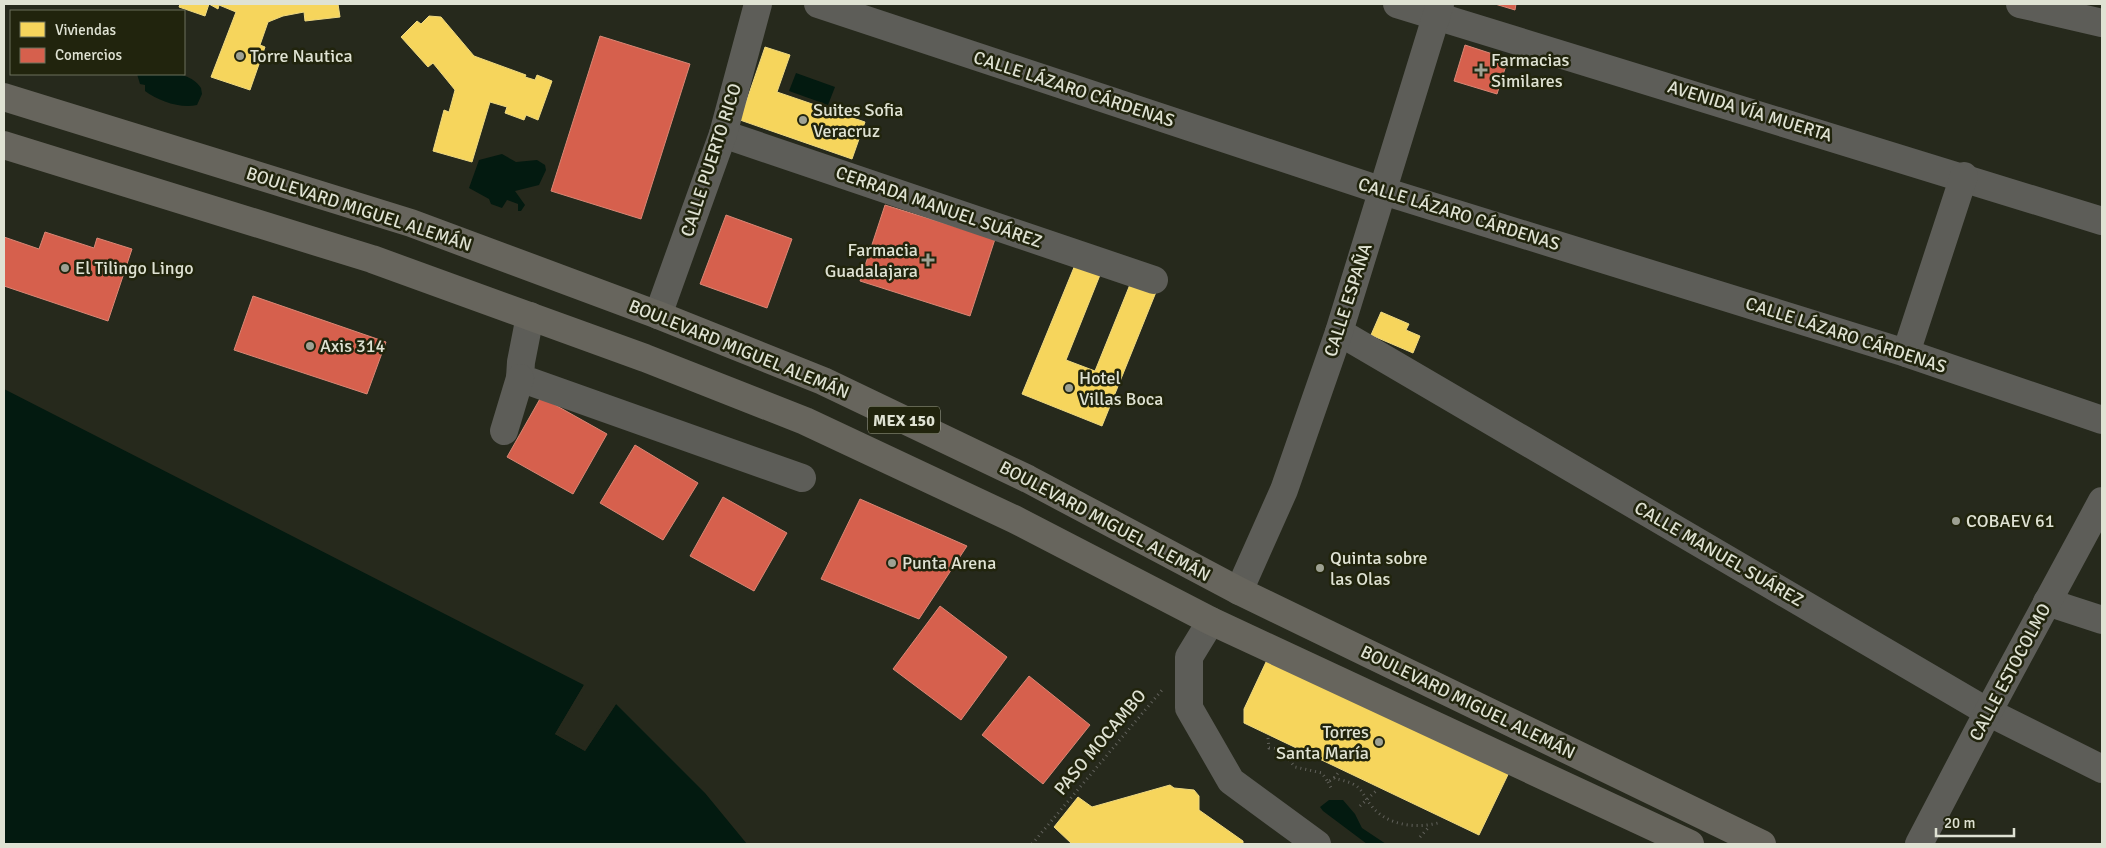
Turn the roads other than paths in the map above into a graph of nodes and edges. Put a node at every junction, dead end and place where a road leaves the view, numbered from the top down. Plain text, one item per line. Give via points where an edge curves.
1 (758, 4) edge
2 (818, 4) edge
3 (1397, 4) edge
4 (2020, 4) edge
5 (1438, 9) edge
6 (2102, 22) edge
7 (4, 97) edge
8 (723, 134) junction
9 (4, 145) edge
10 (1964, 176) junction
11 (1383, 191) junction
12 (2102, 221) edge
13 (1154, 280) dead end
14 (658, 315) junction
15 (530, 316) junction
16 (1339, 332) junction
17 (1906, 353) junction
18 (520, 378) junction
19 (2102, 420) edge
20 (504, 431) dead end
21 (802, 478) dead end
22 (2102, 501) edge
23 (1239, 591) junction
24 (2047, 602) junction
25 (2102, 620) edge
26 (1211, 621) junction
27 (1988, 712) junction
28 (2102, 769) edge
29 (1317, 844) edge
30 (1690, 844) edge
31 (1762, 844) edge
32 (1920, 844) edge

1 - 8 street, CALLE PUERTO RICO
2 - 11 street, CALLE LÁZARO CÁRDENAS
3 - 5 street, AVENIDA VÍA MUERTA
4 - 6 street
5 - 10 street, AVENIDA VÍA MUERTA
5 - 11 street, CALLE ESPAÑA
7 - 14 main road, BOULEVARD MIGUEL ALEMÁN / MEX 150 via 411,223
8 - 13 street, CERRADA MANUEL SUÁREZ
8 - 14 street, CALLE PUERTO RICO
9 - 15 main road, BOULEVARD MIGUEL ALEMÁN / MEX 150 via 372,259
10 - 12 street, AVENIDA VÍA MUERTA
10 - 17 street
11 - 16 street, CALLE ESPAÑA
11 - 17 street, CALLE LÁZARO CÁRDENAS
14 - 23 main road, BOULEVARD MIGUEL ALEMÁN / MEX 150 via 822,381 966,449
15 - 18 street
15 - 26 main road, BOULEVARD MIGUEL ALEMÁN / MEX 150 via 805,421 1014,519
16 - 23 street, CALLE ESPAÑA via 1284,490
16 - 27 street, CALLE MANUEL SUÁREZ
17 - 19 street, CALLE LÁZARO CÁRDENAS
18 - 20 street
18 - 21 street
22 - 24 street, CALLE ESTOCOLMO
23 - 31 main road, BOULEVARD MIGUEL ALEMÁN / MEX 150
24 - 25 street
24 - 27 street, CALLE ESTOCOLMO
26 - 29 street via 1189,657 1189,708 1232,781
26 - 30 main road, BOULEVARD MIGUEL ALEMÁN / MEX 150
27 - 28 street, CALLE MANUEL SUÁREZ
27 - 32 street, CALLE ESTOCOLMO

